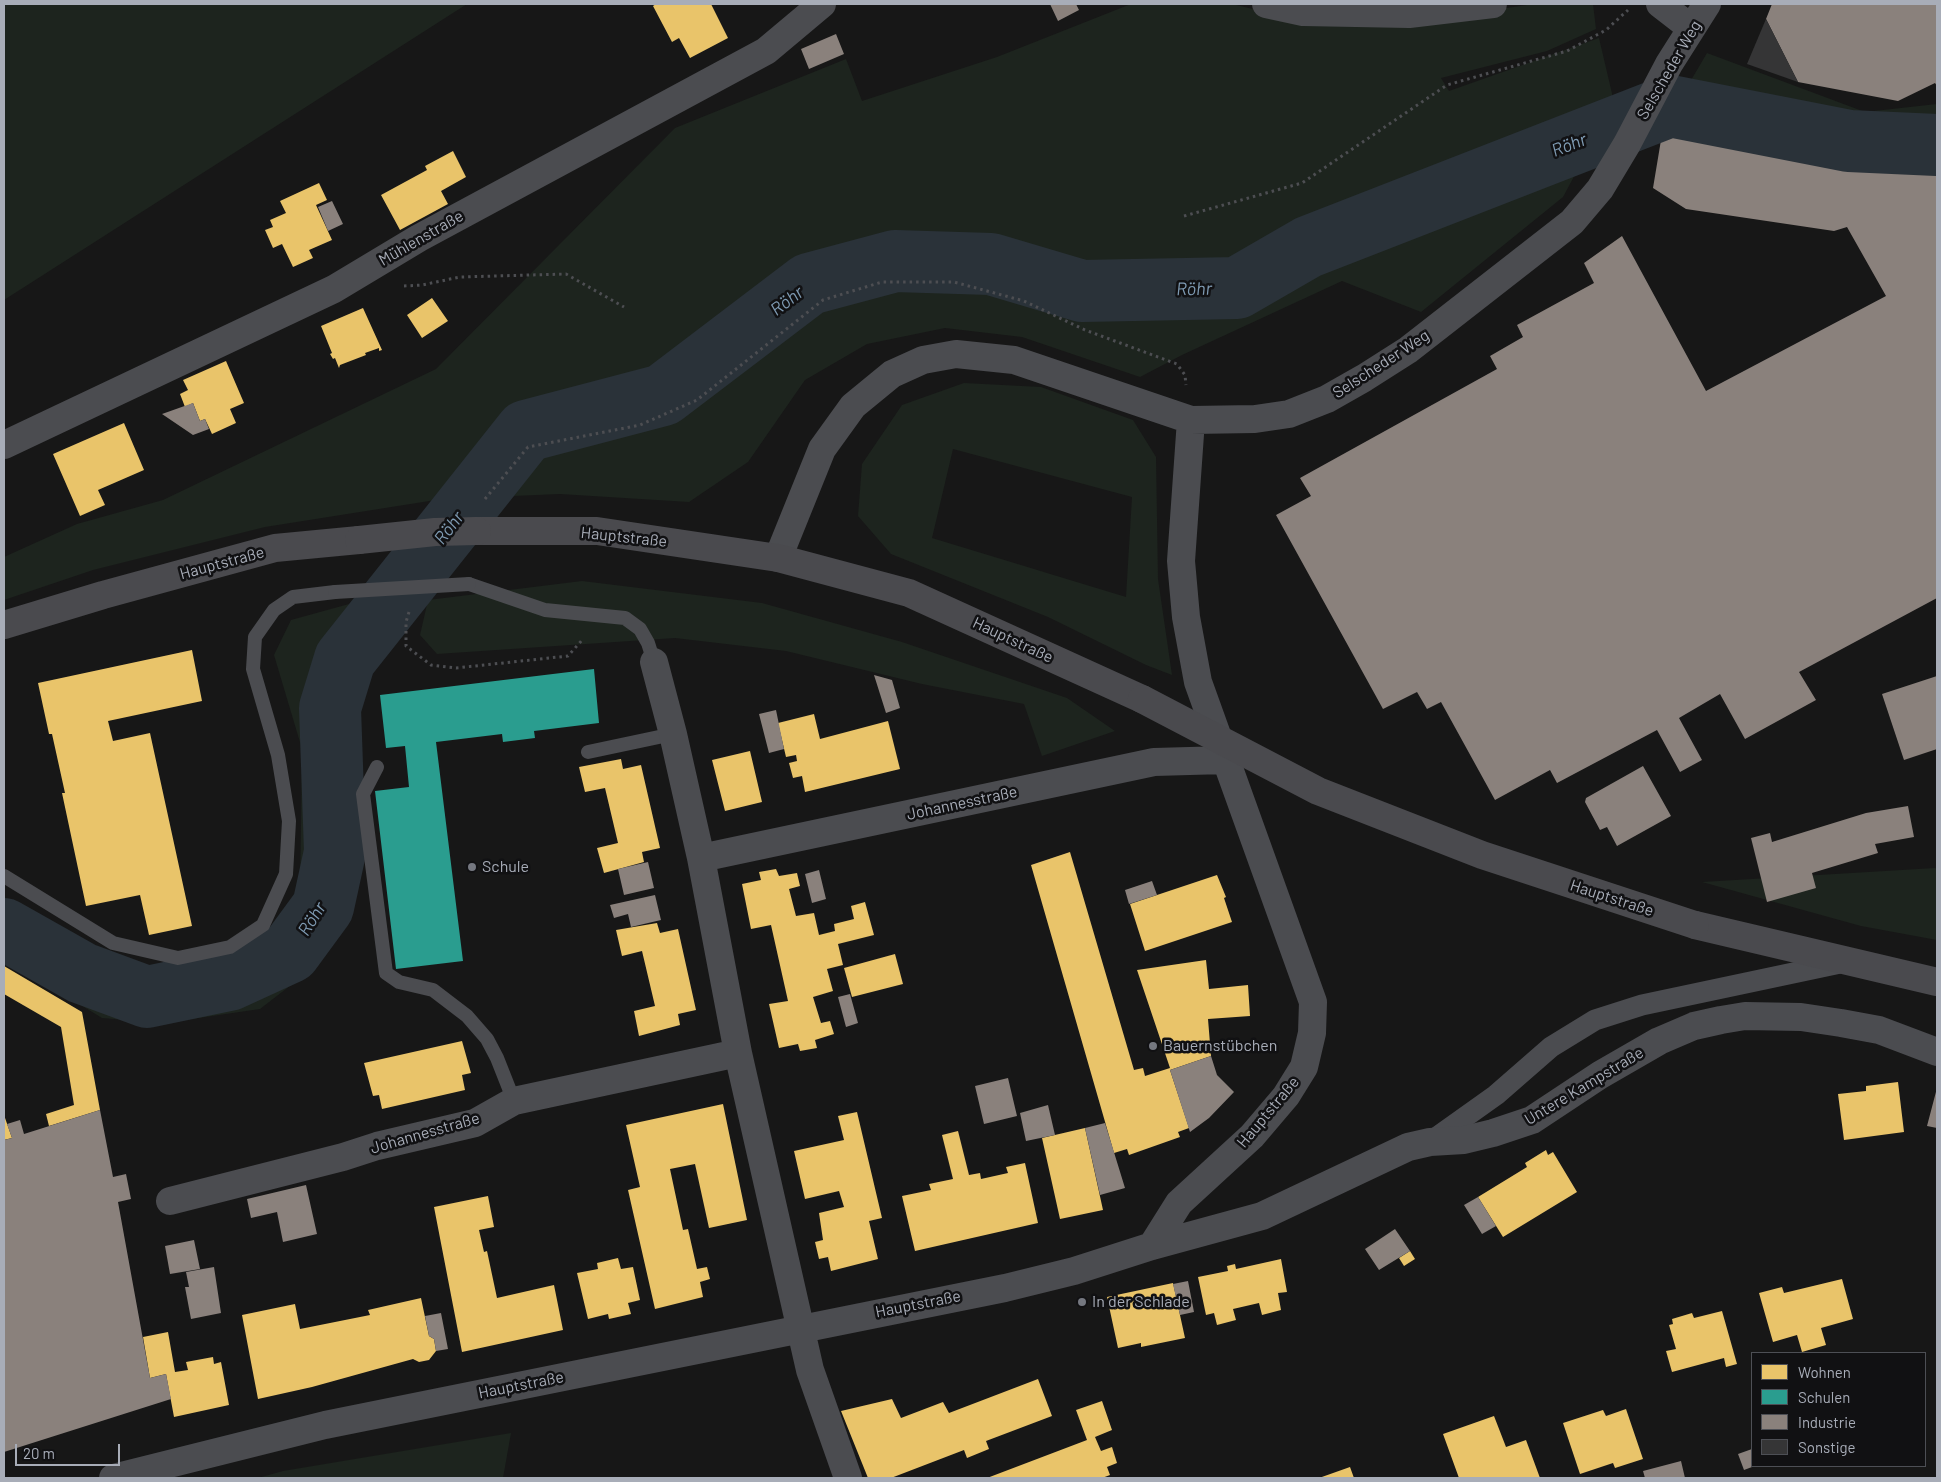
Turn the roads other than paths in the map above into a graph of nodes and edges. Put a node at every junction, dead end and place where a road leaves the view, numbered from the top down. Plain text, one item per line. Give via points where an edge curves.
1 (822, 4) edge
2 (1266, 4) edge
3 (1494, 4) edge
4 (1660, 4) edge
5 (1707, 4) edge
6 (1691, 28) junction
7 (1191, 420) junction
8 (4, 445) edge
9 (778, 558) junction
10 (4, 625) edge
11 (654, 662) joint
12 (673, 734) junction
13 (588, 752) dead end
14 (1225, 760) junction
15 (377, 767) dead end
16 (701, 858) junction
17 (4, 876) edge
18 (1851, 961) junction
19 (1937, 982) edge
20 (1937, 1052) edge
21 (738, 1053) junction
22 (514, 1101) junction
23 (1430, 1142) junction
24 (170, 1200) dead end
25 (1152, 1246) junction
26 (802, 1328) junction
27 (113, 1478) edge
28 (848, 1478) edge

1 - 8 street, Mühlenstraße via 766,51 420,238 334,289
2 - 3 street via 1304,12 1409,14
4 - 6 street
5 - 6 street, Selscheder Weg
6 - 7 street, Selscheder Weg via 1600,189 1572,222 1408,350 1327,399 1289,414 1255,420
7 - 9 street, Selscheder Weg via 1014,360 956,354 923,360 892,374 853,406 822,449
7 - 14 street, Hauptstraße via 1181,561 1186,617 1198,682
9 - 10 main road, Hauptstraße, bridge via 597,532 435,532 275,548
9 - 18 main road, Hauptstraße, bridge via 909,593 1142,699 1318,791 1482,855 1695,926
11 - 12 street
11 - 17 lane, bridge via 640,629 625,618 545,610 469,584 293,596 274,610 256,637 253,670 278,755 289,821 286,874 263,925 230,947 178,958 113,943
12 - 13 lane
12 - 16 street
14 - 16 street, Johannesstraße via 1154,762
14 - 25 street, Hauptstraße via 1313,1002 1312,1033 1304,1067 1286,1096 1252,1136 1179,1203
15 - 22 lane via 363,794 386,973 399,982 433,990 467,1016 498,1058
16 - 21 street
18 - 19 main road, Hauptstraße
18 - 23 street via 1642,1005 1595,1020 1551,1047 1496,1095
20 - 23 street, Untere Kampstraße via 1879,1030 1801,1017 1745,1016 1721,1020 1694,1026 1659,1041 1532,1120 1464,1140
21 - 22 street, Johannesstraße
21 - 26 street
22 - 24 street, Johannesstraße via 475,1123
23 - 25 street, Untere Kampstraße via 1408,1147 1262,1216
25 - 26 street, Hauptstraße via 1013,1286
26 - 27 street, Hauptstraße via 325,1425
26 - 28 street via 810,1370

